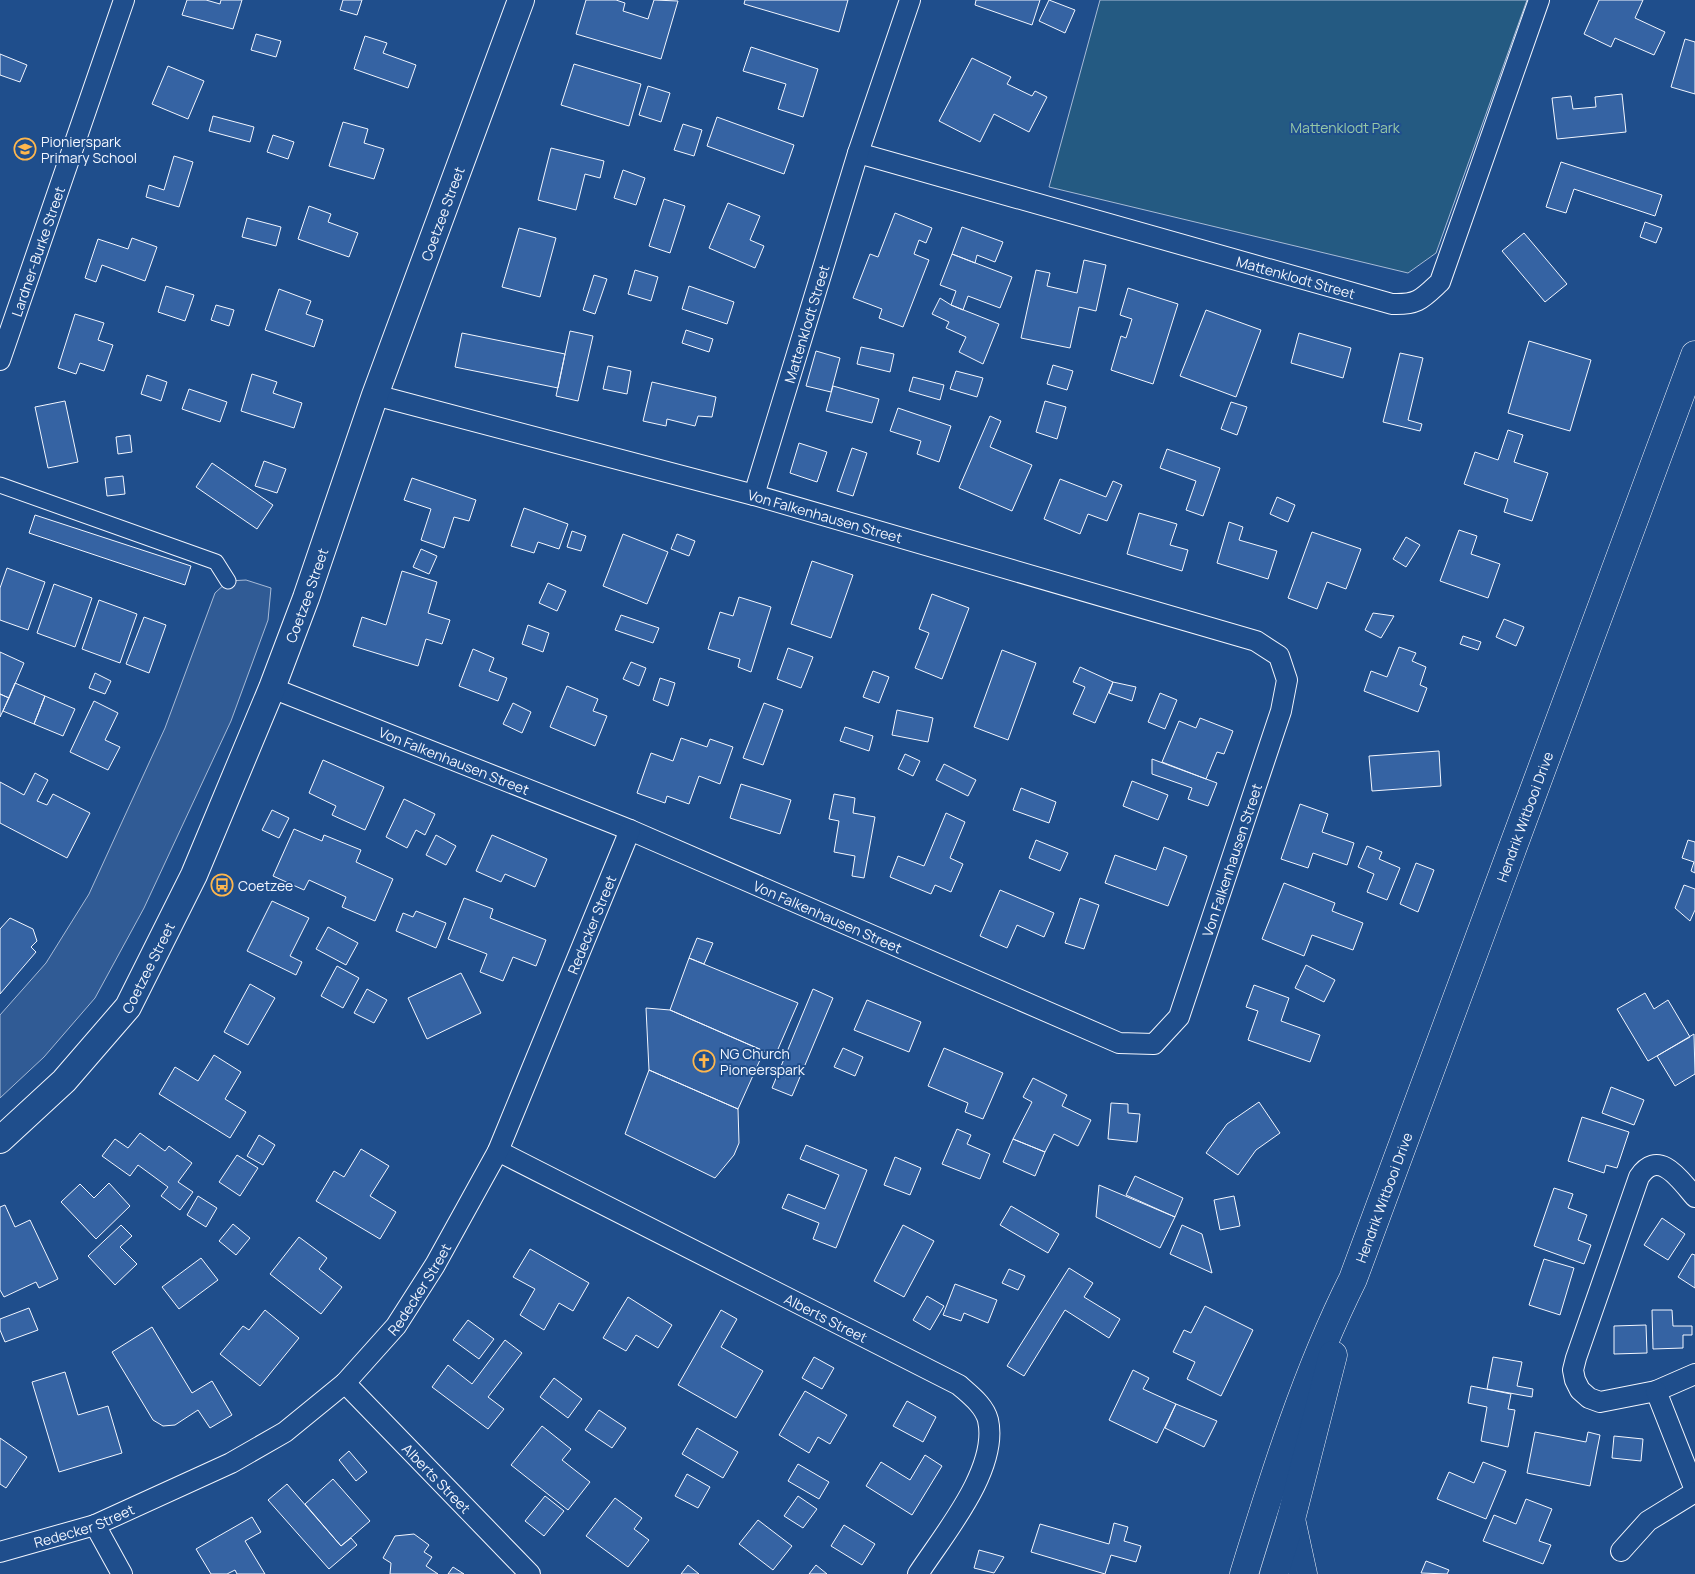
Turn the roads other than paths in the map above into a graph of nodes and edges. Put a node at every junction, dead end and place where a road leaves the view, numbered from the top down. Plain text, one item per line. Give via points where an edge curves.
1 (124, 0) edge
2 (521, 0) edge
3 (910, 0) edge
4 (1539, 0) edge
5 (858, 153) junction
6 (1695, 355) edge
7 (0, 360) edge
8 (375, 395) junction
9 (0, 485) edge
10 (754, 495) junction
11 (228, 581) dead end
12 (272, 688) junction
13 (630, 830) junction
14 (0, 1140) edge
15 (498, 1151) junction
16 (1695, 1197) edge
17 (1353, 1278) junction
18 (1695, 1374) edge
19 (346, 1383) junction
20 (1656, 1391) junction
21 (1695, 1491) edge
22 (1291, 1519) junction
23 (95, 1526) junction
24 (1621, 1551) dead end
25 (0, 1552) edge
26 (122, 1574) edge
27 (530, 1574) edge
28 (918, 1574) edge
29 (1244, 1574) edge
30 (1274, 1574) edge
31 (1303, 1574) edge

1 - 7 street, Lardner-Burke Street
2 - 8 street, Coetzee Street
3 - 5 street, Mattenklodt Street
4 - 5 street, Mattenklodt Street via 1440,282 1420,301 1408,305 1392,304
5 - 10 street, Mattenklodt Street
6 - 17 main road, Hendrik Witbooi Drive
8 - 10 street, Von Falkenhausen Street
8 - 12 street, Coetzee Street
9 - 11 street via 216,562
10 - 13 street, Von Falkenhausen Street via 1256,641 1279,656 1287,680 1281,711 1179,1017 1154,1044 1119,1043
12 - 13 street, Von Falkenhausen Street
12 - 14 street, Coetzee Street via 194,876 128,1007 64,1081
13 - 15 street, Redecker Street
15 - 19 street, Redecker Street via 435,1265 396,1326
15 - 28 street, Alberts Street via 959,1385 980,1404 988,1420 989,1450 976,1485
16 - 20 street via 1670,1169 1660,1165 1651,1166 1639,1176 1573,1370 1580,1390 1600,1402
17 - 22 main road, Hendrik Witbooi Drive
17 - 29 main road, Hendrik Witbooi Drive via 1328,1328 1302,1395
18 - 20 street
19 - 23 street, Redecker Street via 286,1432 239,1459
19 - 27 street, Alberts Street
20 - 21 street
21 - 24 street via 1648,1521
22 - 30 main road, Hendrik Witbooi Drive
22 - 31 main road
23 - 25 street, Redecker Street
23 - 26 street

